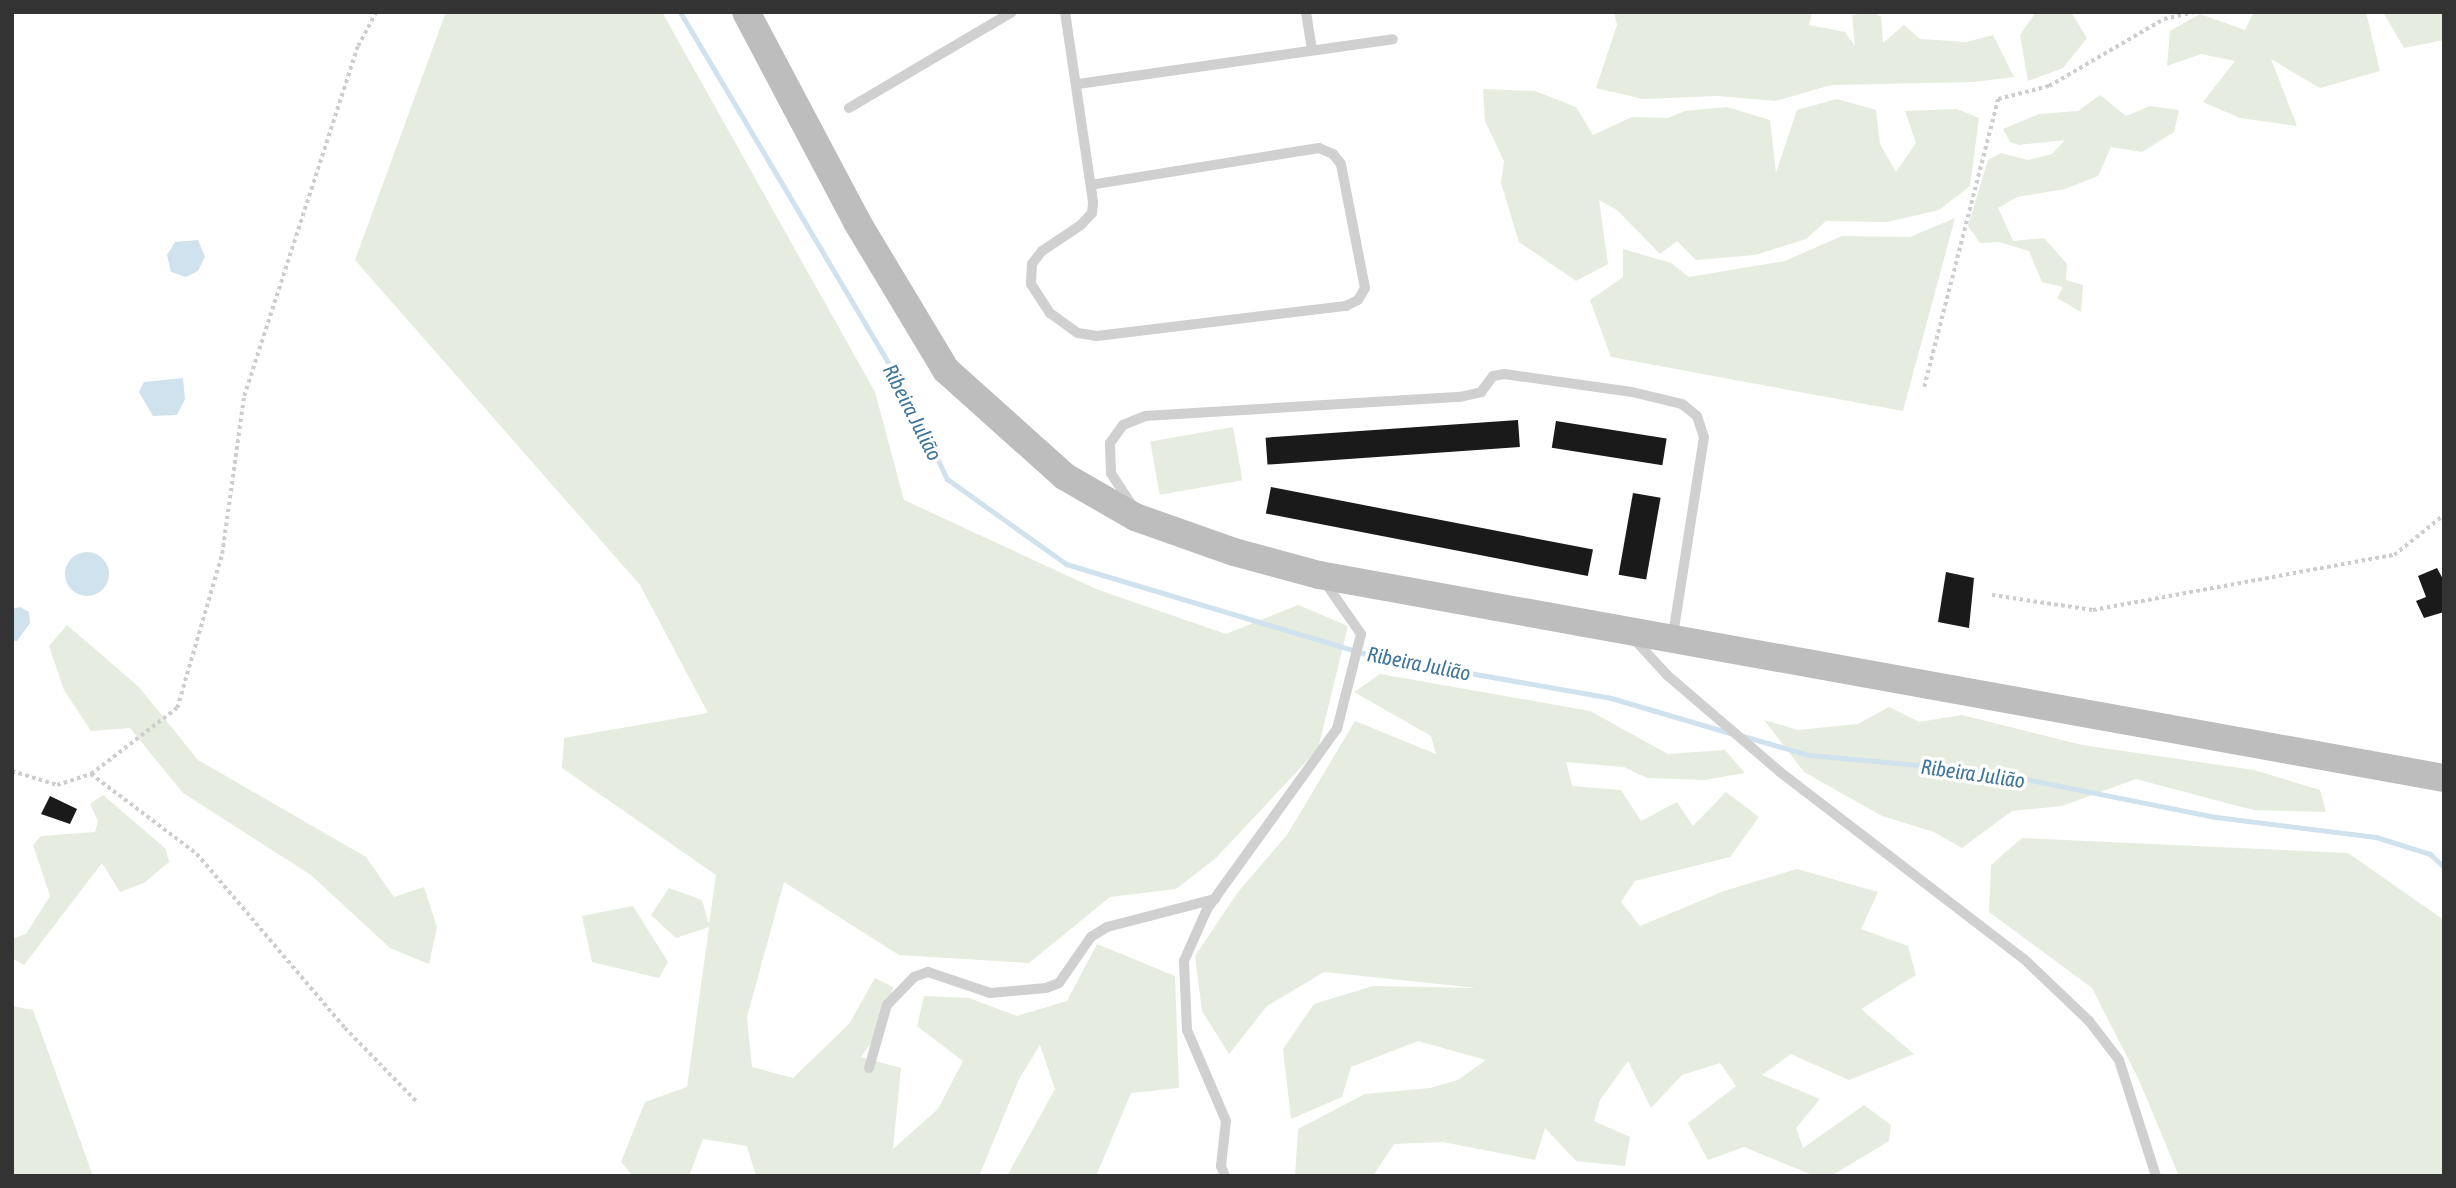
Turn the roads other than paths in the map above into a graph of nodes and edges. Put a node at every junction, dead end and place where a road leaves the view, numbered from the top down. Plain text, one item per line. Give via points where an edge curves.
1 (746, 12) edge
2 (1012, 12) edge
3 (1065, 12) edge
4 (1306, 12) edge
5 (1393, 38) dead end
6 (1312, 50) junction
7 (1078, 84) junction
8 (849, 108) dead end
9 (1091, 185) junction
10 (1153, 525) junction
11 (1319, 575) junction
12 (1627, 632) junction
13 (1672, 639) junction
14 (2444, 778) edge
15 (1215, 899) junction
16 (869, 1068) dead end
17 (1225, 1176) edge
18 (2156, 1176) edge

1 - 10 main road via 857,222 946,370 1064,475
2 - 8 lane
3 - 7 lane
4 - 6 lane
5 - 6 lane
6 - 7 lane
7 - 9 lane
9 - 9 lane via 1300,150 1319,148 1333,153 1341,164 1365,288 1358,300 1346,306 1123,334 1078,333 1037,299 1031,284 1032,264 1092,212
10 - 11 main road
10 - 13 lane via 1132,505 1109,465 1111,436 1138,418 1460,397 1480,392 1493,376 1504,374 1632,392 1682,404 1697,416 1704,437
11 - 12 main road
11 - 15 lane via 1361,634 1337,729
12 - 13 main road
12 - 18 lane via 1667,675 1780,772 2024,959 2089,1021 2119,1060
13 - 14 main road
15 - 16 lane via 1107,927 1091,937 1059,982 1046,988 990,993 928,972 914,977 887,1005
15 - 17 lane via 1184,961 1187,1030 1226,1121 1221,1166

